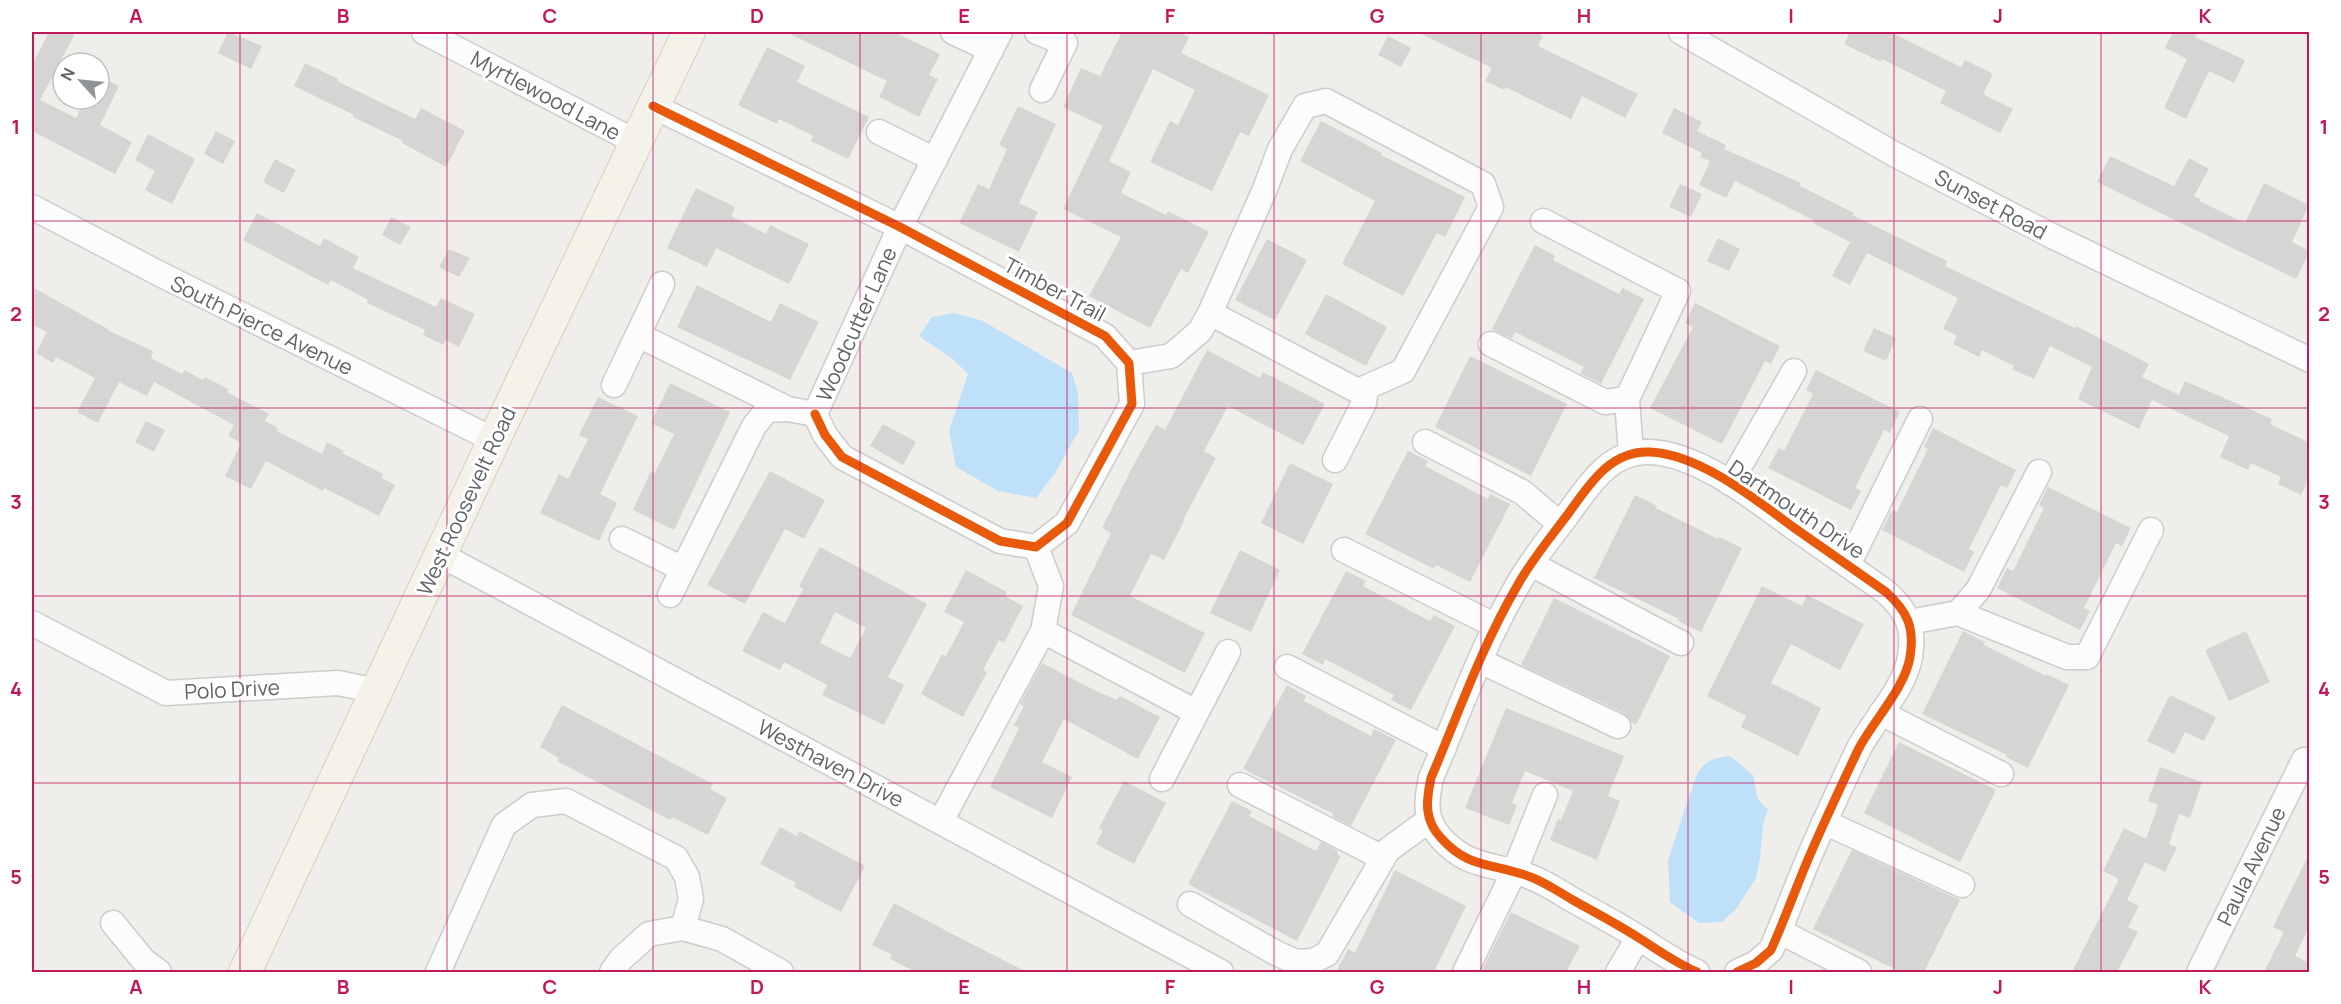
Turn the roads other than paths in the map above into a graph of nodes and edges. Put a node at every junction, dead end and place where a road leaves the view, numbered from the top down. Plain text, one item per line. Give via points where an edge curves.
1 (424, 32) edge
2 (689, 32) edge
3 (953, 32) edge
4 (1037, 32) edge
5 (1681, 32) edge
6 (1068, 37) edge
7 (996, 41) edge
8 (1042, 90) dead end
9 (653, 106) junction
10 (879, 132) dead end
11 (636, 142) junction
12 (935, 160) junction
13 (32, 207) edge
14 (1543, 221) dead end
15 (900, 227) junction
16 (662, 284) dead end
17 (1210, 313) junction
18 (638, 335) junction
19 (1491, 344) dead end
20 (2310, 360) edge
21 (1129, 363) junction
22 (1794, 371) dead end
23 (614, 385) dead end
24 (1366, 388) junction
25 (1627, 399) junction
26 (788, 409) junction
27 (815, 414) junction
28 (1920, 419) dead end
29 (494, 440) junction
30 (1425, 442) dead end
31 (1630, 454) junction
32 (1335, 460) dead end
33 (2039, 472) dead end
34 (1730, 483) junction
35 (1560, 524) junction
36 (2151, 530) dead end
37 (622, 539) dead end
38 (1036, 547) junction
39 (1344, 550) dead end
40 (441, 555) junction
41 (1531, 564) junction
42 (1848, 565) junction
43 (683, 569) junction
44 (670, 595) dead end
45 (1958, 613) junction
46 (1909, 621) junction
47 (32, 623) edge
48 (1496, 626) junction
49 (1043, 630) junction
50 (1681, 643) dead end
51 (1227, 652) dead end
52 (1480, 661) junction
53 (1287, 667) dead end
54 (377, 691) junction
55 (1196, 712) junction
56 (1881, 713) junction
57 (1618, 726) dead end
58 (1444, 748) junction
59 (2307, 761) edge
60 (2001, 774) dead end
61 (1162, 779) dead end
62 (1240, 785) dead end
63 (1545, 795) dead end
64 (1429, 820) junction
65 (940, 821) junction
66 (1824, 822) junction
67 (1383, 858) junction
68 (1514, 872) junction
69 (1962, 885) dead end
70 (1190, 904) dead end
71 (113, 923) dead end
72 (682, 928) junction
73 (1779, 932) junction
74 (1638, 938) junction
75 (159, 972) edge
76 (245, 972) edge
77 (438, 972) edge
78 (612, 972) edge
79 (781, 972) edge
80 (1221, 972) edge
81 (1465, 972) edge
82 (1618, 972) edge
83 (1698, 972) edge
84 (1738, 972) edge
85 (1859, 972) edge
86 (2199, 972) edge

1 - 11 street, Myrtlewood Lane
2 - 9 main road, West Roosevelt Road
3 - 7 street, Woodcutter Lane
4 - 6 street
5 - 20 street, Sunset Road via 1894,154 2052,236
6 - 8 street
7 - 12 street, Woodcutter Lane
9 - 11 main road, West Roosevelt Road
9 - 15 street, Timber Trail
10 - 12 street
11 - 29 main road, West Roosevelt Road
12 - 15 street, Woodcutter Lane
13 - 29 street, South Pierce Avenue
14 - 25 street via 1678,291
15 - 21 street, Timber Trail via 1105,336
15 - 27 street, Woodcutter Lane
16 - 18 street
17 - 21 street via 1200,331 1171,356
17 - 24 street via 1358,391
17 - 24 street via 1280,149 1305,106 1326,101 1483,184 1491,207 1403,371
18 - 23 street
18 - 26 street, Woodcutter Lane
19 - 25 street via 1605,402
21 - 38 street via 1132,404 1067,523
22 - 34 street
24 - 32 street via 1364,403
25 - 31 street
26 - 27 street, Woodcutter Lane
26 - 43 street, Woodcutter Lane via 767,410 754,426
27 - 38 street via 842,457 1000,541
28 - 42 street
29 - 40 main road, West Roosevelt Road
30 - 35 street via 1522,492
31 - 34 street, Dartmouth Drive via 1651,452 1676,457
31 - 35 street via 1613,461 1593,481
33 - 45 street via 1978,590
34 - 42 street, Dartmouth Drive
35 - 41 street
36 - 45 street via 2087,657 2067,657
37 - 43 street
38 - 49 street via 1051,586
39 - 48 street
40 - 54 main road, West Roosevelt Road
40 - 65 street, Westhaven Drive
41 - 48 street
41 - 50 street
42 - 46 street, Dartmouth Drive via 1901,606
43 - 44 street, Woodcutter Lane
45 - 46 street
46 - 56 street via 1910,658 1904,676
47 - 54 street, Polo Drive via 166,693 338,683
48 - 52 street
49 - 55 street
49 - 65 street
51 - 55 street
52 - 57 street
52 - 58 street
53 - 58 street
54 - 76 main road, West Roosevelt Road
55 - 61 street
56 - 60 street
56 - 66 street
58 - 64 street via 1426,800
59 - 86 street, Paula Avenue
62 - 67 street
63 - 68 street
64 - 67 street
64 - 68 street via 1454,851 1473,862
65 - 80 street, Westhaven Drive
66 - 69 street
66 - 73 street
67 - 70 street via 1327,954 1313,961 1296,962 1276,953
68 - 74 street via 1542,882
68 - 81 street
71 - 75 street via 144,961
72 - 77 street via 690,899 687,877 676,858 566,801 532,805 504,825
72 - 78 street via 649,934
72 - 79 street via 722,939
73 - 84 street via 1771,950
73 - 85 street
74 - 82 street
74 - 83 street

